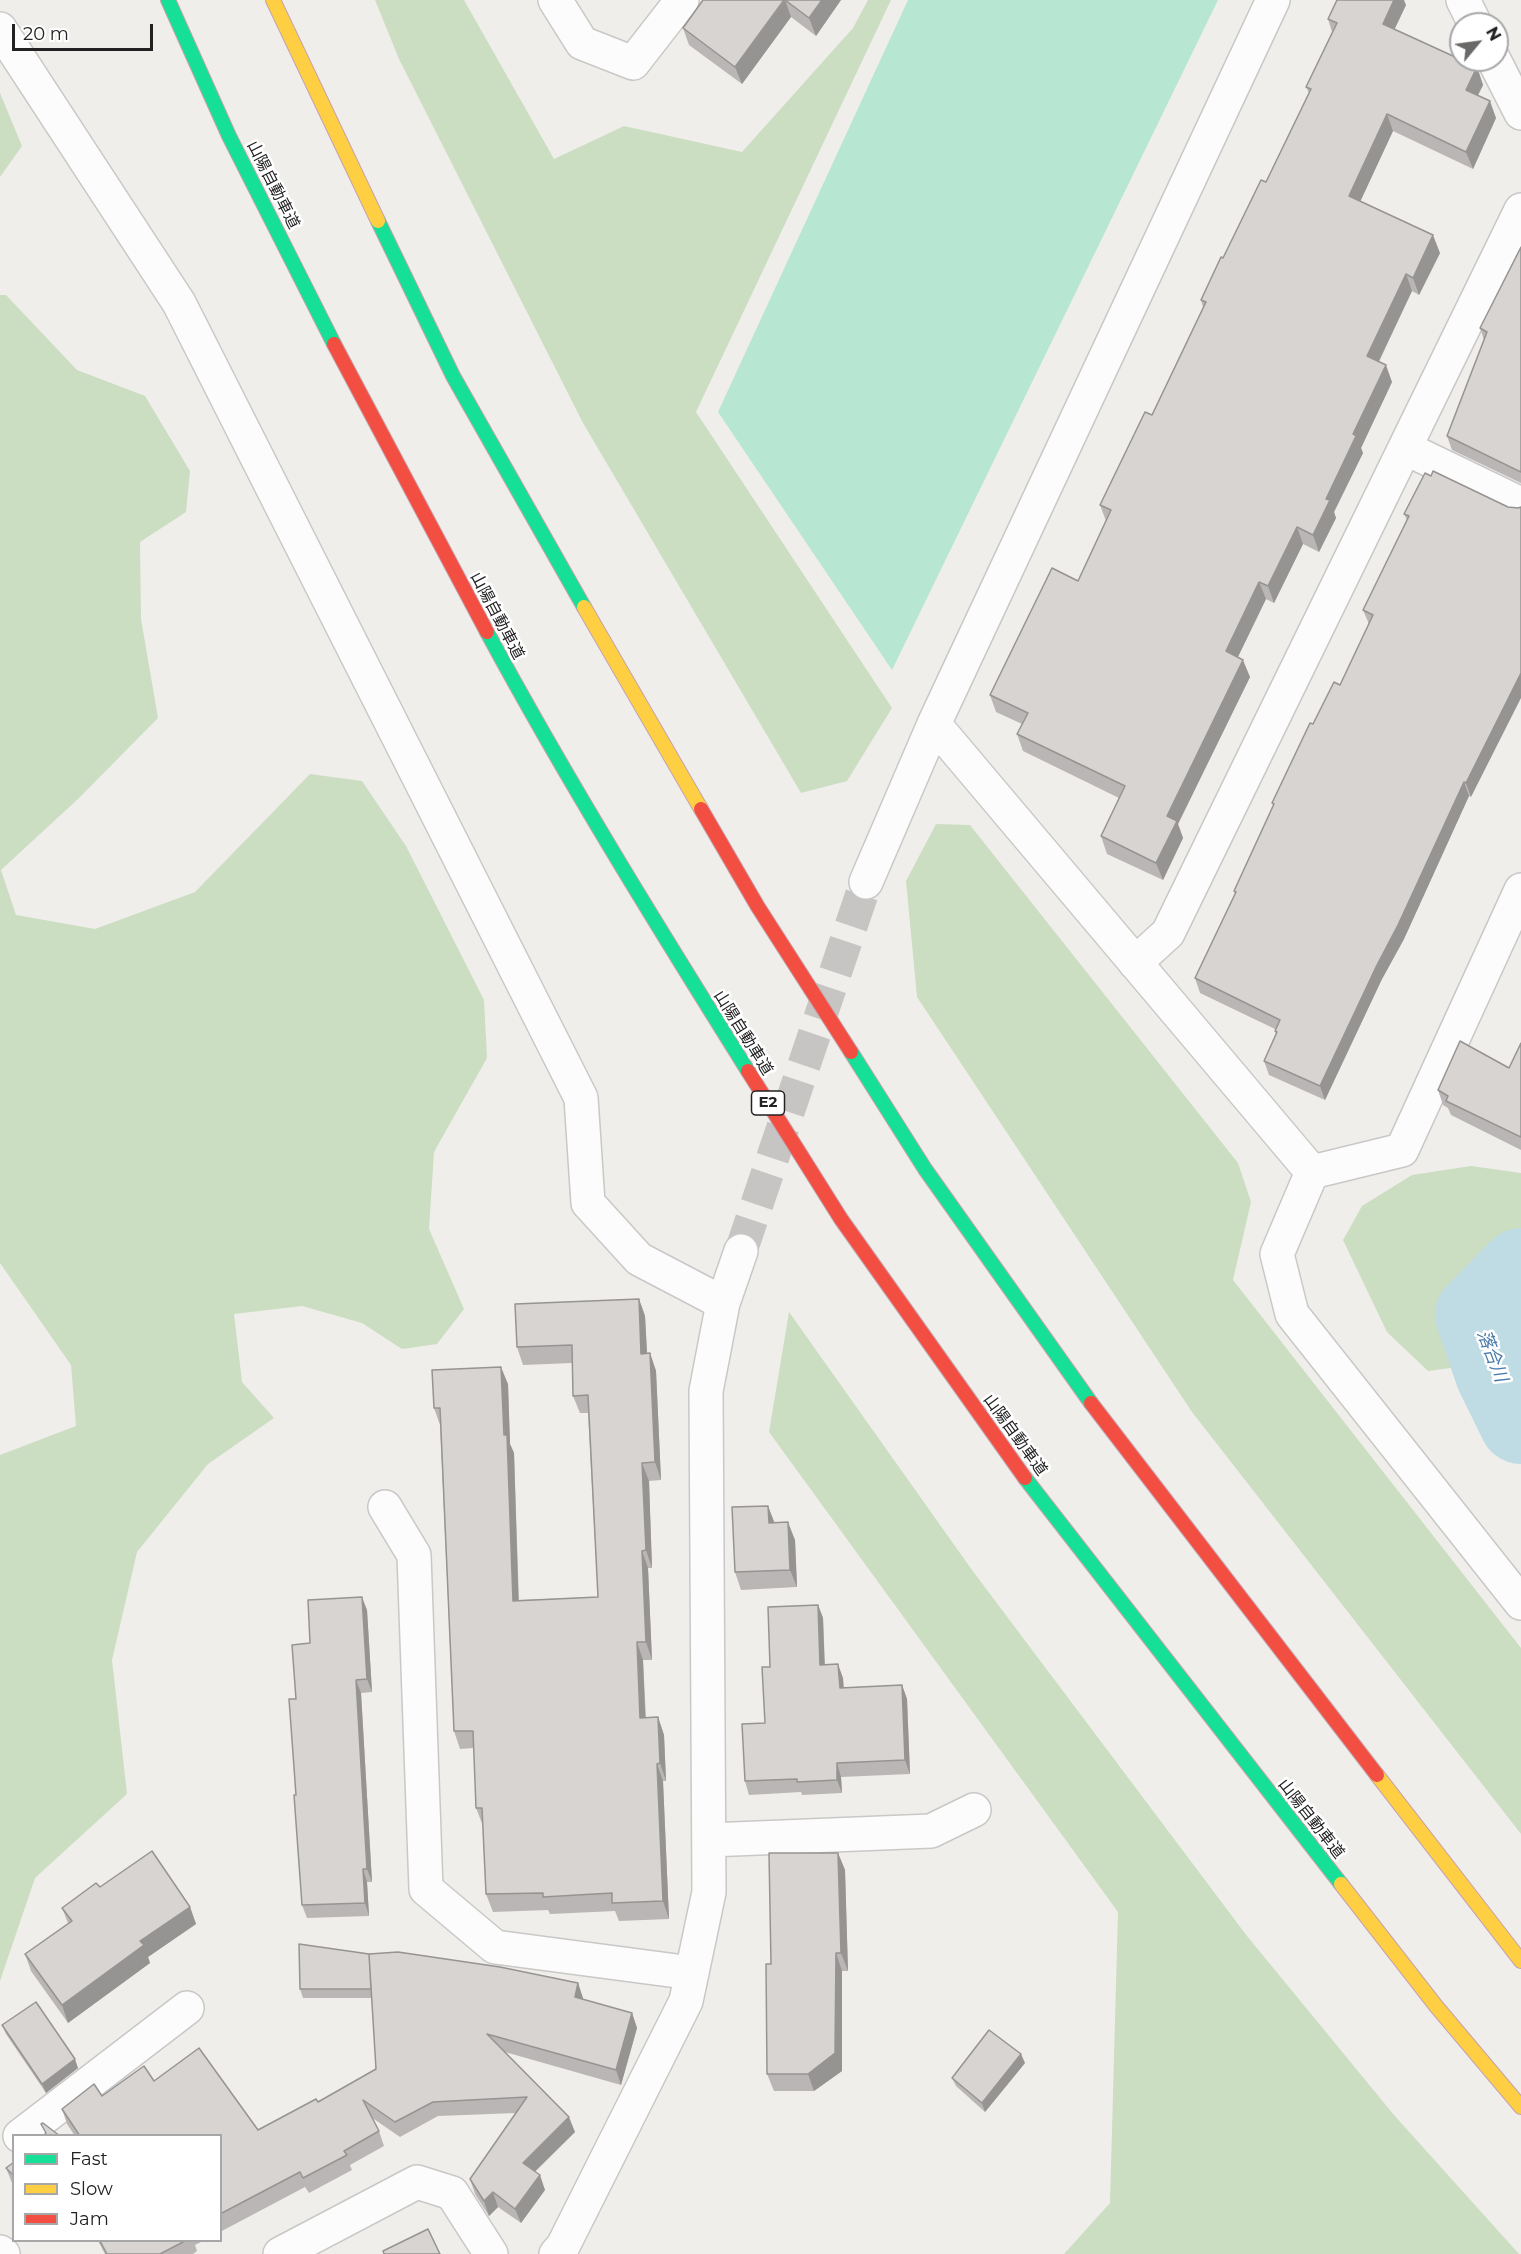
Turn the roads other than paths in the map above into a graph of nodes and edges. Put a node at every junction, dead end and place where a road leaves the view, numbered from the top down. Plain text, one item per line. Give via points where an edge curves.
1 (168, 0) edge
2 (273, 0) edge
3 (555, 0) edge
4 (682, 0) edge
5 (1273, 0) edge
6 (0, 28) edge
7 (1500, 72) edge
8 (1521, 113) edge
9 (1521, 210) edge
10 (1405, 448) junction
11 (1521, 502) edge
12 (934, 724) junction
13 (866, 882) tunnel mouth
14 (1521, 890) edge
15 (1135, 963) junction
16 (1312, 1172) junction
17 (741, 1251) tunnel mouth
18 (723, 1303) junction
19 (385, 1507) dead end
20 (1521, 1604) edge
21 (974, 1810) dead end
22 (709, 1840) junction
23 (1521, 1961) edge
24 (692, 1973) junction
25 (187, 2008) dead end
26 (1521, 2107) edge
27 (23, 2134) edge
28 (12, 2142) edge
29 (0, 2151) edge
30 (280, 2254) edge
31 (491, 2254) edge
32 (556, 2254) edge

1 - 26 highway, 山陽自動車道 / E2 via 229,136 368,411 516,685 675,955 842,1219 1023,1476 1429,1997
2 - 23 highway via 453,376 752,897 925,1169 1105,1423
3 - 4 street via 582,44 633,63
5 - 12 street
6 - 18 street via 178,303 581,1098 588,1203 639,1259
7 - 8 street
9 - 10 street
10 - 11 street
10 - 15 street via 1168,933
12 - 13 street
12 - 15 street
14 - 16 street via 1401,1150
15 - 16 street
16 - 20 street via 1277,1254 1292,1314
17 - 18 street
18 - 22 street via 706,1391
19 - 24 street via 414,1556 426,1889 495,1947
21 - 22 street via 931,1831
22 - 24 street via 709,1892
24 - 32 street via 686,2001
25 - 27 street
28 - 29 street
30 - 31 street via 417,2182 452,2193

